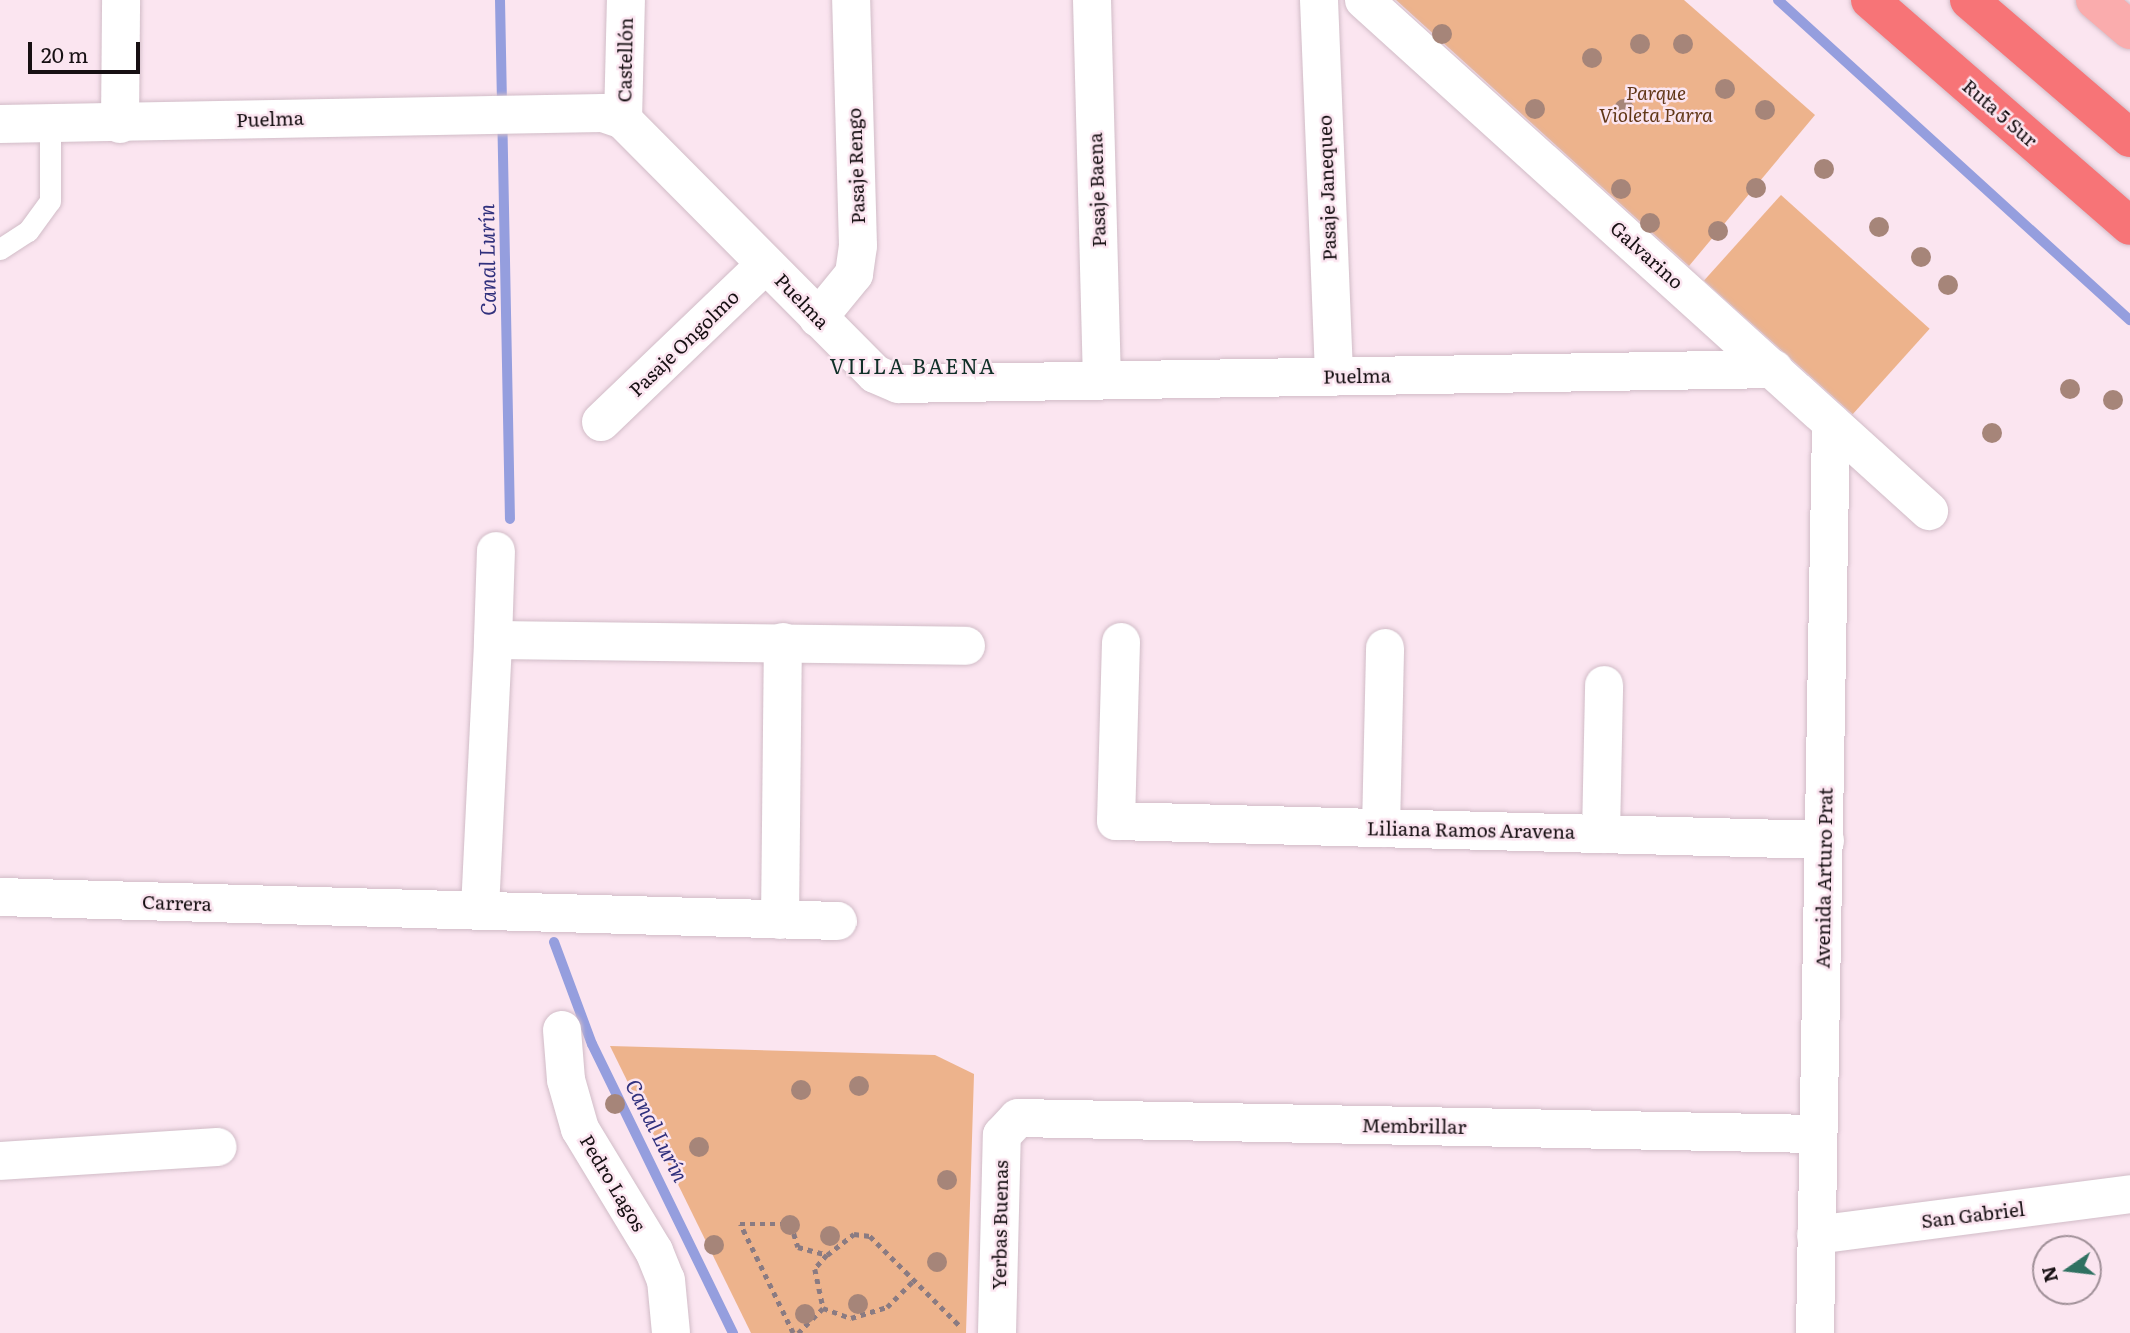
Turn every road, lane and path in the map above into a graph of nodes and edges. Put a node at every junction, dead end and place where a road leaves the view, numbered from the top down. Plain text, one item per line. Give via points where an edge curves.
1 (121, 0) edge
2 (626, 0) edge
3 (851, 0) edge
4 (1092, 0) edge
5 (1319, 0) edge
6 (1364, 0) edge
7 (1870, 0) edge
8 (1969, 0) edge
9 (2095, 0) edge
10 (2130, 30) edge
11 (623, 120) junction
12 (50, 123) junction
13 (0, 124) edge
14 (120, 124) junction
15 (2130, 138) edge
16 (2130, 226) edge
17 (0, 249) edge
18 (766, 264) junction
19 (818, 318) junction
20 (1774, 369) junction
21 (1334, 377) junction
22 (1102, 380) junction
23 (601, 422) dead end
24 (1831, 423) junction
25 (1929, 511) dead end
26 (496, 551) dead end
27 (493, 640) junction
28 (783, 642) junction
29 (1121, 642) dead end
30 (965, 646) dead end
31 (1385, 648) dead end
32 (1604, 685) dead end
33 (1381, 828) junction
34 (1601, 834) junction
35 (1825, 840) junction
36 (0, 897) edge
37 (480, 909) junction
38 (780, 920) junction
39 (838, 921) dead end
40 (562, 1030) dead end
41 (1011, 1120) joint
42 (1817, 1134) junction
43 (218, 1147) dead end
44 (0, 1161) edge
45 (2130, 1194) edge
46 (1816, 1235) junction
47 (827, 1255) junction
48 (913, 1282) junction
49 (823, 1308) junction
50 (671, 1333) edge
51 (795, 1333) edge
52 (967, 1333) edge
53 (997, 1333) edge
54 (1815, 1333) edge

1 - 14 street
2 - 11 street, Castellón
3 - 19 street, Pasaje Rengo via 858,246 854,274
4 - 22 street, Pasaje Baena
5 - 21 street, Pasaje Janequeo
6 - 20 street, Galvarino
7 - 16 highway, Ruta 5 Sur
8 - 15 highway
9 - 10 main road
11 - 14 street, Puelma via 603,113 463,114
11 - 18 street, Puelma
12 - 13 street, Puelma
12 - 14 street, Puelma
12 - 17 lane via 50,201 28,231
18 - 19 street, Puelma
18 - 23 street, Pasaje Ongolmo
19 - 22 street, Puelma via 875,374 899,384
20 - 21 street, Puelma
20 - 24 street, Galvarino
21 - 22 street, Puelma
24 - 25 street, Galvarino
24 - 35 street, Avenida Arturo Prat
26 - 27 street
27 - 28 street
27 - 37 street
28 - 30 street
28 - 38 street
29 - 33 street, Liliana Ramos Aravena via 1116,821
31 - 33 street
32 - 34 street
33 - 34 street, Liliana Ramos Aravena
34 - 35 street, Liliana Ramos Aravena
35 - 42 street, Avenida Arturo Prat
36 - 37 street, Carrera
37 - 38 street, Carrera
38 - 39 street, Carrera
40 - 50 street, Pedro Lagos via 566,1080 580,1129 654,1251 666,1280
41 - 42 street, Membrillar
41 - 53 street, Yerbas Buenas via 1002,1135
42 - 46 street, Avenida Arturo Prat
43 - 44 street
45 - 46 street, San Gabriel
46 - 54 street, Avenida Arturo Prat
47 - 48 path via 854,1234 870,1236
47 - 49 path via 815,1269
47 - 51 path via 797,1247 791,1224 740,1224
48 - 49 path via 887,1307 851,1318
48 - 52 path
49 - 51 path

